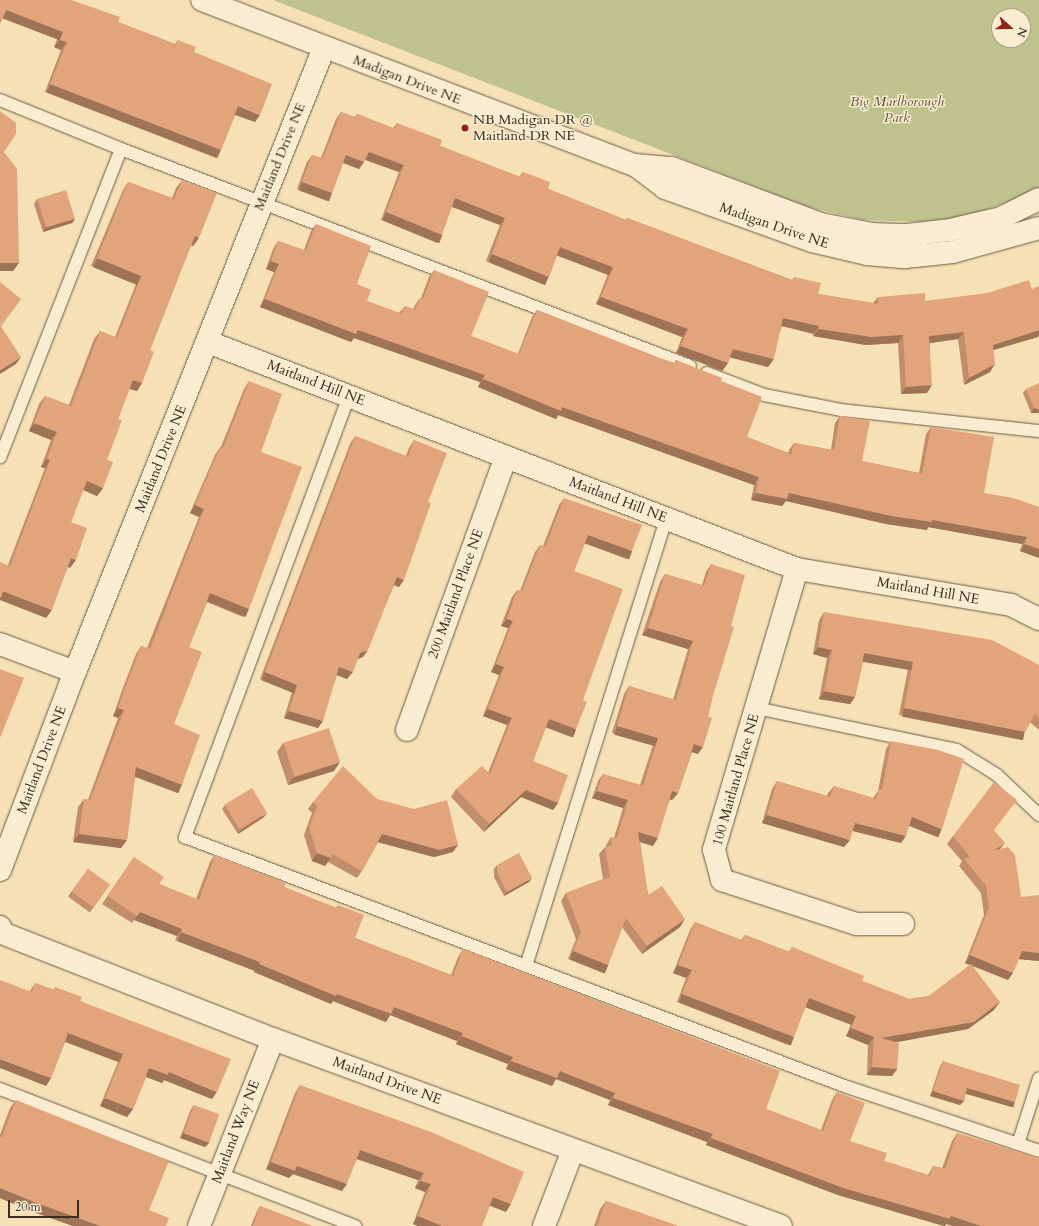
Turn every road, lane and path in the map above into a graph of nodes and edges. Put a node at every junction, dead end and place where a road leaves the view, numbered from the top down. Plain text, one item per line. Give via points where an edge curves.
1 (202, 0) edge
2 (324, 48) junction
3 (0, 100) edge
4 (121, 149) junction
5 (636, 165) junction
6 (1039, 199) edge
7 (263, 201) junction
8 (1039, 228) edge
9 (208, 342) junction
10 (350, 396) junction
11 (1039, 431) edge
12 (0, 457) edge
13 (506, 457) junction
14 (666, 519) junction
15 (797, 569) junction
16 (1039, 619) edge
17 (0, 644) edge
18 (75, 672) junction
19 (756, 708) junction
20 (407, 730) dead end
21 (1039, 815) edge
22 (0, 870) edge
23 (903, 924) dead end
24 (0, 927) edge
25 (526, 966) junction
26 (273, 1039) junction
27 (1039, 1078) edge
28 (0, 1089) edge
29 (1018, 1144) junction
30 (573, 1150) junction
31 (1039, 1150) edge
32 (220, 1174) junction
33 (199, 1226) edge
34 (355, 1226) edge
35 (544, 1226) edge
36 (781, 1226) edge

1 - 2 street, Madigan Drive NE
2 - 5 street, Madigan Drive NE
2 - 7 street, Maitland Drive NE
3 - 4 lane
4 - 7 lane
4 - 12 lane
5 - 6 street, Madigan Drive NE via 672,168 821,224 872,234 907,235 950,230 1001,218
5 - 8 street, Madigan Drive NE via 665,188 812,241 867,254 905,256 953,252
7 - 9 street, Maitland Drive NE
7 - 11 lane via 764,395 841,410
9 - 10 street, Maitland Hill NE
9 - 18 street, Maitland Drive NE
10 - 13 street, Maitland Hill NE
10 - 25 lane via 185,837
13 - 14 street, Maitland Hill NE
13 - 20 street, 200 Maitland Place NE
14 - 15 street, Maitland Hill NE
14 - 25 lane
15 - 16 street, Maitland Hill NE via 1011,605
15 - 19 street, 100 Maitland Place NE
17 - 18 street
18 - 22 street, Maitland Drive NE
19 - 21 lane via 957,750 997,775
19 - 23 street, 100 Maitland Place NE via 714,850 722,880 858,924
24 - 26 street, Maitland Drive NE via 2,933
25 - 29 lane via 847,1087
26 - 30 street, Maitland Drive NE
26 - 32 street, Maitland Way NE
27 - 29 lane
28 - 32 lane
29 - 31 lane
30 - 35 street
30 - 36 street, Maitland Drive NE
32 - 33 street, Maitland Way NE
32 - 34 lane

